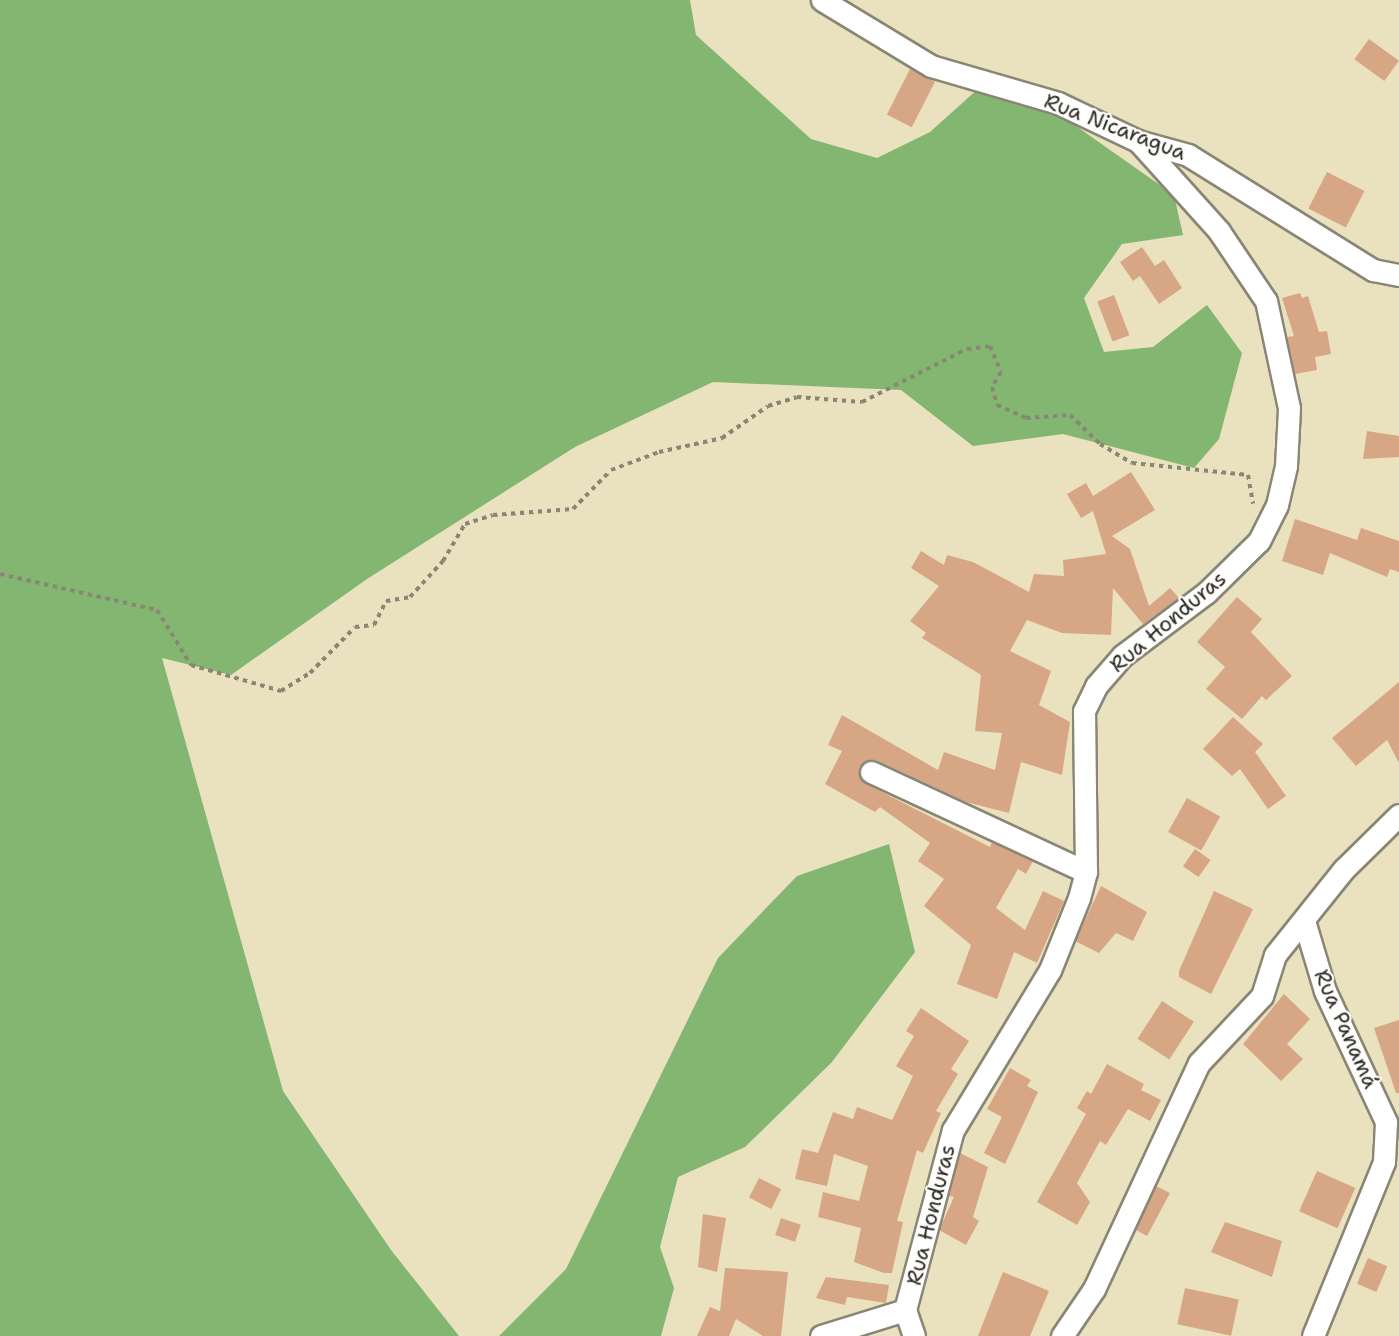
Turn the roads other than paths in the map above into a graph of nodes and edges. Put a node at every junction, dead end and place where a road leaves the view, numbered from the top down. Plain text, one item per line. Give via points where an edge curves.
1 (822, 0) edge
2 (1138, 141) junction
3 (1399, 275) edge
4 (871, 772) dead end
5 (1399, 815) edge
6 (1086, 872) junction
7 (1305, 924) junction
8 (905, 1310) junction
9 (821, 1336) edge
10 (914, 1336) edge
11 (1062, 1336) edge
12 (1313, 1336) edge

1 - 2 street, Rua Nicaragua via 931,66 1058,103
2 - 3 street, Rua Nicaragua via 1188,155 1373,270
2 - 6 street, Rua Honduras via 1219,231 1266,301 1289,408 1286,466 1277,505 1259,541 1206,593 1122,656 1096,686 1084,711 1081,745
4 - 6 street
5 - 7 street via 1344,869
6 - 8 street, Rua Honduras via 1050,970 953,1130
7 - 11 street via 1275,956 1262,996 1199,1063 1094,1289
7 - 12 street, Rua Panamá via 1325,991 1386,1122 1384,1162
8 - 9 street
8 - 10 street, Rua Honduras

